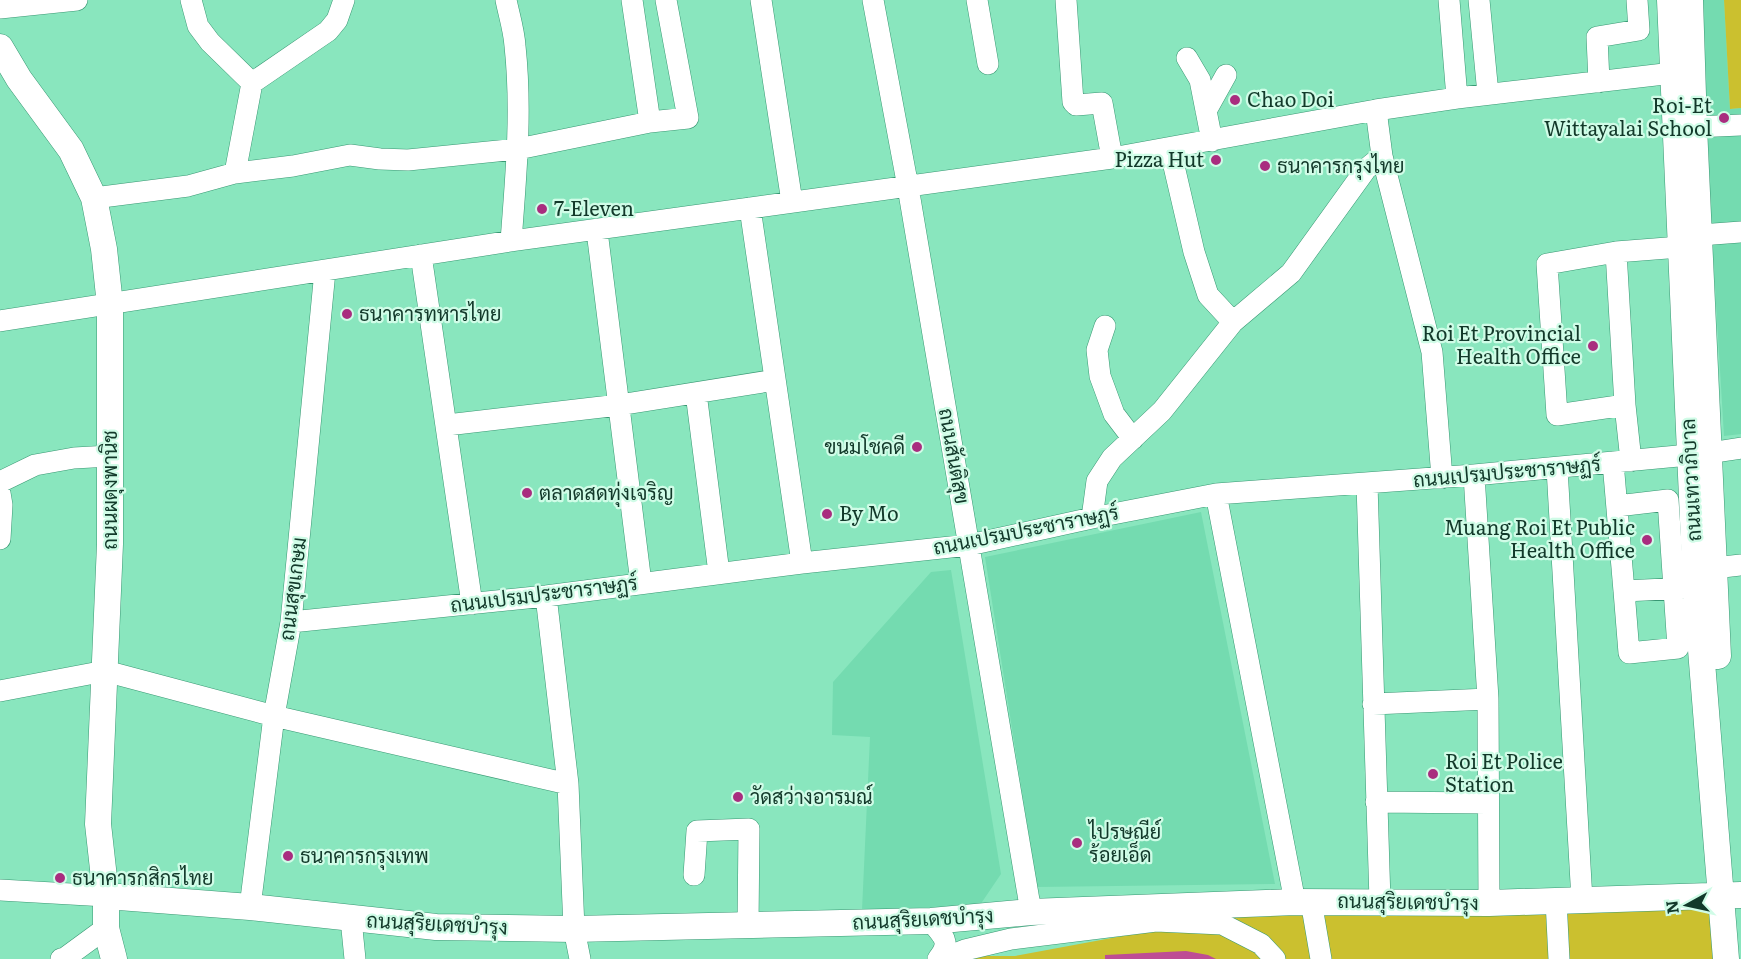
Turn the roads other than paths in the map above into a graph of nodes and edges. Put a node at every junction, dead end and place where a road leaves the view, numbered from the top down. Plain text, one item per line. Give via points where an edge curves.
1 (76, 0) edge
2 (191, 0) edge
3 (344, 0) edge
4 (506, 0) edge
5 (632, 0) edge
6 (666, 0) edge
7 (761, 0) edge
8 (873, 0) edge
9 (977, 0) edge
10 (1066, 0) edge
11 (1449, 0) edge
12 (1479, 0) edge
13 (1638, 0) edge
14 (1670, 0) edge
15 (1690, 0) edge
16 (0, 8) edge
17 (0, 47) edge
18 (1187, 58) dead end
19 (988, 63) dead end
20 (1683, 73) junction
21 (1226, 75) dead end
22 (9, 81) edge
23 (1599, 82) junction
24 (252, 83) junction
25 (1488, 94) junction
26 (1457, 98) junction
27 (1376, 110) junction
28 (1206, 111) junction
29 (650, 122) junction
30 (1741, 125) edge
31 (1694, 127) junction
32 (1212, 141) junction
33 (518, 149) junction
34 (1170, 149) junction
35 (1382, 156) junction
36 (1112, 158) junction
37 (234, 173) junction
38 (908, 187) junction
39 (94, 198) junction
40 (792, 202) junction
41 (750, 208) junction
42 (597, 231) junction
43 (1741, 232) edge
44 (511, 241) junction
45 (1690, 241) junction
46 (1617, 252) junction
47 (421, 255) junction
48 (324, 271) junction
49 (110, 305) junction
50 (0, 321) edge
51 (1233, 322) junction
52 (1105, 326) dead end
53 (775, 380) junction
54 (696, 393) junction
55 (619, 405) junction
56 (1625, 405) junction
57 (447, 425) junction
58 (1132, 439) junction
59 (1741, 448) edge
60 (1699, 454) junction
61 (110, 456) junction
62 (1622, 462) junction
63 (1557, 468) junction
64 (1474, 475) junction
65 (1442, 478) junction
66 (0, 482) edge
67 (1367, 484) junction
68 (0, 493) edge
69 (1216, 494) junction
70 (1617, 506) junction
71 (1092, 518) junction
72 (0, 539) edge
73 (969, 545) junction
74 (802, 563) junction
75 (1741, 565) edge
76 (1714, 568) junction
77 (719, 573) junction
78 (641, 583) junction
79 (1685, 589) junction
80 (1624, 591) junction
81 (546, 596) junction
82 (472, 604) junction
83 (291, 622) junction
84 (105, 671) junction
85 (0, 691) edge
86 (1488, 699) junction
87 (1373, 704) junction
88 (274, 716) junction
89 (568, 784) junction
90 (1376, 802) junction
91 (1487, 803) junction
92 (694, 875) dead end
93 (1, 890) edge
94 (106, 896) junction
95 (1732, 896) edge
96 (1556, 900) junction
97 (1582, 900) junction
98 (1303, 901) junction
99 (1380, 901) junction
100 (1489, 903) junction
101 (250, 907) junction
102 (1031, 912) junction
103 (351, 919) junction
104 (931, 921) junction
105 (748, 925) junction
106 (106, 928) junction
107 (574, 929) junction
108 (60, 959) edge
109 (114, 959) edge
110 (355, 959) edge
111 (580, 959) edge
112 (940, 959) edge
113 (1275, 959) edge
114 (1321, 959) edge
115 (1559, 959) edge
116 (1726, 959) edge
117 (1739, 959) edge

1 - 16 street
2 - 24 street via 198,26
3 - 24 street via 328,31
4 - 33 street via 515,43
5 - 29 street
6 - 29 street via 688,118
7 - 40 street
8 - 38 street, ถนนสันติสุข
9 - 19 street
10 - 36 street via 1072,102 1102,104
11 - 26 street
12 - 25 street
13 - 23 street via 1639,30 1597,37
14 - 20 main road, ถนนเทวาภิบาล
15 - 20 main road, ถนนเทวาภิบาล
17 - 22 main road, ถนนผดุงพานิช
18 - 28 street via 1200,80
20 - 23 street
20 - 31 main road, ถนนเทวาภิบาล
20 - 45 main road, ถนนเทวาภิบาล
21 - 28 street
22 - 39 main road, ถนนผดุงพานิช via 71,150
23 - 25 street
24 - 37 street
25 - 26 street
26 - 27 street
27 - 32 street
27 - 35 street
28 - 32 street
29 - 33 street
30 - 31 street
31 - 45 main road, ถนนเทวาภิบาล
32 - 34 street
33 - 37 street via 408,160 350,154
33 - 44 street
34 - 36 street
34 - 51 street via 1208,295
35 - 51 street via 1366,169 1291,273
35 - 65 street via 1432,352
36 - 38 street
37 - 39 street via 188,186
38 - 40 street
38 - 73 street, ถนนสันติสุข
39 - 49 main road, ถนนผดุงพานิช
40 - 41 street
41 - 42 street
41 - 53 street
42 - 44 street
42 - 55 street
43 - 45 street
44 - 47 street
45 - 46 street
45 - 60 main road, ถนนเทวาภิบาล
46 - 56 street
46 - 56 street via 1547,264 1557,415
47 - 48 street
47 - 57 street
48 - 49 street
48 - 83 street, ถนนสุขเกษม
49 - 50 street
49 - 61 main road, ถนนผดุงพานิช
51 - 58 street via 1162,411
52 - 58 street via 1097,350 1100,376 1114,414
53 - 54 street
53 - 74 street
54 - 55 street
54 - 77 street
55 - 57 street
55 - 78 street
56 - 62 street
57 - 82 street
58 - 71 street via 1097,480
59 - 60 street, ถนนเปรมประชาราษฏร์
60 - 62 street, ถนนเปรมประชาราษฏร์
60 - 76 main road, ถนนเทวาภิบาล
60 - 79 main road, ถนนเทวาภิบาล
61 - 66 street via 35,465
61 - 84 main road, ถนนผดุงพานิช
62 - 63 street, ถนนเปรมประชาราษฏร์
62 - 70 street
63 - 64 street, ถนนเปรมประชาราษฏร์
63 - 97 street
64 - 65 street, ถนนเปรมประชาราษฏร์
64 - 86 street
65 - 67 street, ถนนเปรมประชาราษฏร์
67 - 69 street, ถนนเปรมประชาราษฏร์
67 - 87 street
68 - 72 street
69 - 71 street, ถนนเปรมประชาราษฏร์
69 - 98 street
70 - 79 street via 1668,500
70 - 80 street
71 - 73 street, ถนนเปรมประชาราษฏร์
73 - 74 street, ถนนเปรมประชาราษฏร์
73 - 102 street, ถนนสันติสุข
74 - 77 street, ถนนเปรมประชาราษฏร์
75 - 76 street
76 - 95 main road, ถนนเทวาภิบาล
77 - 78 street, ถนนเปรมประชาราษฏร์
78 - 81 street, ถนนเปรมประชาราษฏร์
79 - 80 street
79 - 80 street via 1678,648 1629,653
79 - 95 main road, ถนนเทวาภิบาล
81 - 82 street, ถนนเปรมประชาราษฏร์
81 - 89 street
82 - 83 street, ถนนเปรมประชาราษฏร์
83 - 88 street, ถนนสุขเกษม
84 - 85 street
84 - 88 street
84 - 94 main road, ถนนผดุงพานิช via 98,824
86 - 87 street
86 - 91 street
87 - 90 street
88 - 89 street
88 - 101 street, ถนนสุขเกษม
89 - 107 street
90 - 91 street
90 - 99 street
91 - 100 street
92 - 105 street via 697,831 749,829
93 - 94 street
94 - 101 main road, ถนนสุริยเดชบำรุง
94 - 106 main road, ถนนผดุงพานิช
95 - 97 main road, ถนนสุริยเดชบำรุง
95 - 116 main road, ถนนเทวาภิบาล
95 - 117 main road, ถนนเทวาภิบาล
96 - 97 main road, ถนนสุริยเดชบำรุง
96 - 100 main road, ถนนสุริยเดชบำรุง
96 - 115 street
98 - 99 main road, ถนนสุริยเดชบำรุง
98 - 102 main road, ถนนสุริยเดชบำรุง
98 - 114 street
99 - 100 main road, ถนนสุริยเดชบำรุง
101 - 103 main road, ถนนสุริยเดชบำรุง
102 - 104 main road, ถนนสุริยเดชบำรุง
103 - 107 main road, ถนนสุริยเดชบำรุง via 436,927
103 - 110 street
104 - 105 main road, ถนนสุริยเดชบำรุง
104 - 112 street via 946,941
105 - 107 main road, ถนนสุริยเดชบำรุง
106 - 108 street
106 - 109 main road, ถนนผดุงพานิช
107 - 111 street
112 - 113 street via 1011,939 1156,921 1222,924 1261,944

